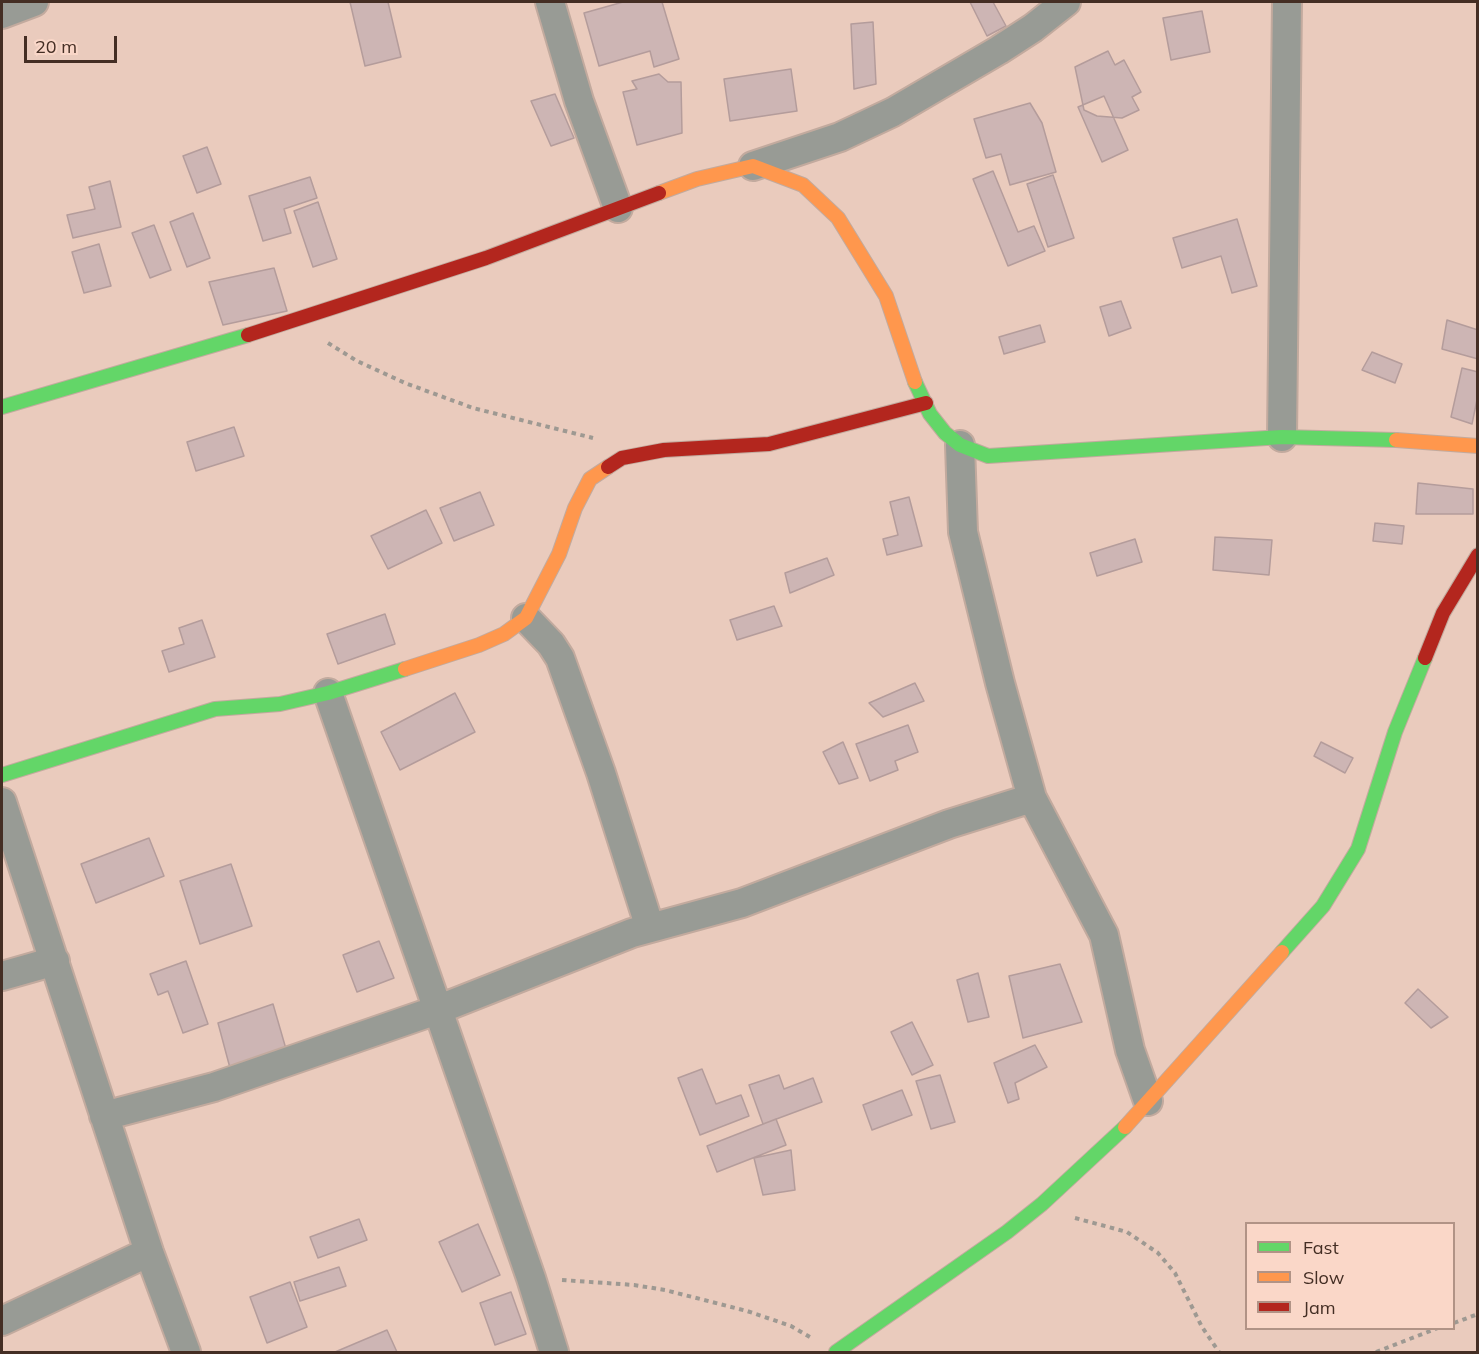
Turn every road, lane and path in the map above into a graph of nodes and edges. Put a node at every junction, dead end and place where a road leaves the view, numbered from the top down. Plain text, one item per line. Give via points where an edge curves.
1 (34, 2) edge
2 (550, 2) edge
3 (1066, 2) edge
4 (1287, 2) edge
5 (2, 14) edge
6 (753, 165) junction
7 (618, 207) junction
8 (292, 322) junction
9 (926, 403) junction
10 (2, 407) edge
11 (1282, 437) junction
12 (600, 439) dead end
13 (960, 446) junction
14 (1478, 446) edge
15 (1478, 555) edge
16 (526, 618) junction
17 (328, 693) junction
18 (2, 775) edge
19 (1032, 798) junction
20 (2, 802) edge
21 (650, 928) junction
22 (55, 961) junction
23 (2, 976) edge
24 (437, 1010) junction
25 (1148, 1101) junction
26 (104, 1116) junction
27 (1042, 1204) junction
28 (149, 1252) junction
29 (531, 1278) junction
30 (1478, 1314) edge
31 (2, 1321) edge
32 (1455, 1323) edge
33 (1435, 1330) edge
34 (836, 1352) edge
35 (186, 1353) edge
36 (554, 1353) edge
37 (1219, 1353) edge
38 (1376, 1353) edge

1 - 5 street
2 - 7 street via 579,101
3 - 6 street via 999,50 894,111 840,138
4 - 11 street
6 - 7 street via 697,179
6 - 9 street via 803,185 838,218 886,296
7 - 8 street via 486,258
8 - 10 street
8 - 12 path via 357,361 415,387 473,408
9 - 13 street via 945,433
9 - 16 street via 780,441 652,452 622,458 607,466 590,479 582,492 559,554
11 - 13 street via 988,456
11 - 14 street
13 - 19 street via 963,532
15 - 25 street via 1443,613 1395,732 1358,849 1340,881 1323,906
16 - 17 street via 479,645
16 - 21 street via 560,658
17 - 18 street via 280,704 215,709
17 - 24 street
19 - 21 street via 949,824 742,903
19 - 25 street via 1104,935 1130,1050
20 - 22 street
21 - 24 street via 548,964
22 - 23 street
22 - 26 street
24 - 26 street via 214,1087
24 - 29 street
25 - 27 street
26 - 28 street
27 - 34 street
27 - 37 path via 1127,1232 1158,1253 1175,1273
28 - 31 street
28 - 35 street
29 - 34 path via 634,1285 698,1298 791,1326
29 - 36 street
30 - 32 path
33 - 38 path

